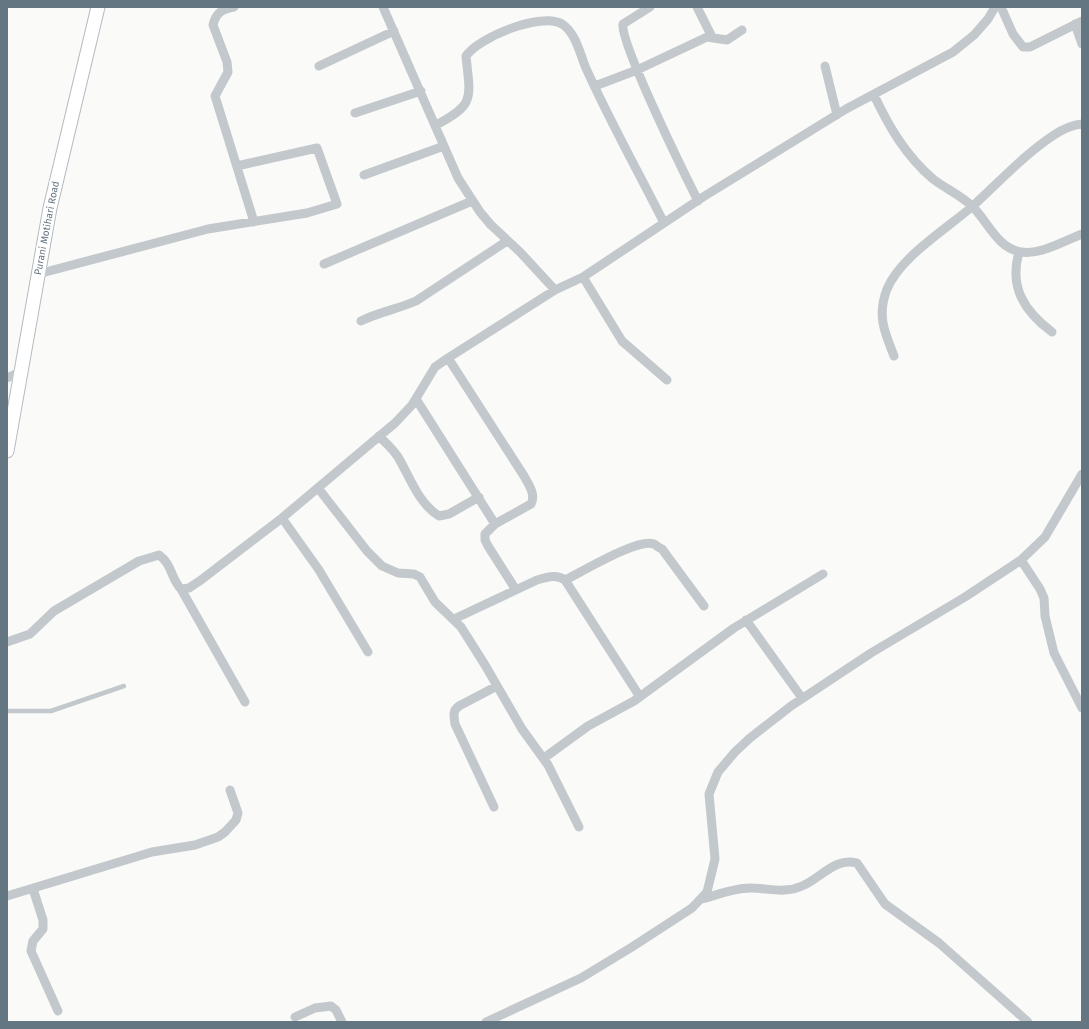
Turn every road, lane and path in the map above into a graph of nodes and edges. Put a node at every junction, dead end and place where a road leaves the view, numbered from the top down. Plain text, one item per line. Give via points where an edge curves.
1 (98, 7) edge
2 (234, 7) edge
3 (383, 7) edge
4 (650, 7) edge
5 (697, 7) edge
6 (995, 7) edge
7 (1001, 7) edge
8 (1079, 23) edge
9 (742, 30) dead end
10 (394, 32) junction
11 (712, 37) junction
12 (1082, 44) edge
13 (319, 66) dead end
14 (825, 66) dead end
15 (637, 70) junction
16 (595, 86) junction
17 (421, 91) junction
18 (874, 95) junction
19 (355, 113) dead end
20 (837, 115) junction
21 (1082, 124) edge
22 (436, 125) junction
23 (444, 146) junction
24 (237, 166) junction
25 (364, 175) dead end
26 (472, 201) junction
27 (698, 201) junction
28 (972, 206) junction
29 (254, 222) junction
30 (664, 223) junction
31 (1082, 234) edge
32 (507, 241) junction
33 (1019, 252) junction
34 (324, 264) dead end
35 (38, 274) junction
36 (583, 277) junction
37 (555, 290) junction
38 (361, 321) dead end
39 (1052, 332) dead end
40 (894, 356) dead end
41 (448, 358) junction
42 (22, 371) junction
43 (7, 378) edge
44 (667, 380) dead end
45 (416, 399) junction
46 (379, 436) junction
47 (7, 452) edge
48 (1082, 474) edge
49 (318, 488) junction
50 (479, 497) junction
51 (282, 518) junction
52 (495, 524) junction
53 (1021, 560) junction
54 (823, 574) dead end
55 (565, 580) junction
56 (181, 589) junction
57 (516, 590) junction
58 (704, 606) dead end
59 (454, 619) junction
60 (746, 620) junction
61 (7, 642) edge
62 (368, 652) dead end
63 (124, 686) dead end
64 (497, 686) junction
65 (640, 697) junction
66 (802, 698) junction
67 (245, 702) dead end
68 (1082, 708) edge
69 (7, 711) edge
70 (544, 758) junction
71 (230, 790) dead end
72 (494, 807) dead end
73 (579, 826) dead end
74 (33, 889) junction
75 (7, 896) edge
76 (702, 899) junction
77 (58, 1011) dead end
78 (295, 1017) dead end
79 (342, 1022) edge
80 (486, 1022) edge
81 (1028, 1022) edge

1 - 35 main road, Purani Motihari Road via 61,158
2 - 24 street via 217,13 213,24 227,62 228,72 215,96
3 - 10 street
4 - 15 street via 623,24 624,36
5 - 11 street
6 - 18 street via 974,35 953,52
7 - 8 street via 1013,34 1023,47
8 - 12 street
9 - 11 street via 727,40
10 - 13 street
10 - 17 street
11 - 15 street via 700,40
14 - 20 street
15 - 16 street
15 - 27 street
16 - 22 street via 573,38 562,24 541,21 502,32 470,49 466,56 468,101 456,114
16 - 30 street
17 - 19 street
17 - 22 street
18 - 20 street
18 - 28 street via 895,135 915,162 934,180
20 - 27 street
21 - 28 street via 1067,127 1045,141
22 - 23 street
23 - 25 street
23 - 26 street via 458,178
24 - 29 street
24 - 29 street via 317,148 337,204 307,213
26 - 32 street
26 - 34 street
27 - 30 street
28 - 33 street via 998,239
28 - 40 street via 923,245 888,287 881,315
29 - 35 street via 208,229
30 - 36 street
31 - 33 street via 1042,250
32 - 37 street
32 - 38 street via 416,300
33 - 39 street via 1015,271 1022,299 1028,310
35 - 42 main road, Purani Motihari Road
36 - 37 street
36 - 44 street via 622,341
37 - 41 street
41 - 45 street via 429,375
41 - 52 street via 533,494 534,500 531,504
42 - 43 street
42 - 47 main road, Purani Motihari Road
45 - 46 street
45 - 50 street
46 - 49 street
46 - 50 street via 398,457 412,485 434,513 443,516
48 - 53 street via 1045,537
49 - 51 street
49 - 59 street via 382,566 398,573 420,577 435,602
50 - 52 street
51 - 56 street via 202,580
51 - 62 street via 319,570
52 - 57 street via 485,534 485,540
53 - 66 street
53 - 68 street via 1044,598 1045,616 1054,653
54 - 60 street
55 - 57 street via 560,577 546,577
55 - 58 street via 627,550 653,544 662,549
55 - 65 street
56 - 61 street via 175,583 166,560 159,555 151,557 139,561 54,611 30,634
56 - 67 street
57 - 59 street
59 - 64 street
60 - 65 street
60 - 66 street
63 - 69 lane via 51,711
64 - 70 street via 522,729
64 - 72 street via 459,706 453,715
65 - 70 street via 588,726
66 - 76 street via 750,738 727,761 712,783 709,800 715,859 712,879
70 - 73 street
71 - 74 street via 238,813 236,820 218,837 195,845 152,852
74 - 75 street
74 - 77 street via 43,920 43,929 33,940 31,951
76 - 80 street via 673,921 581,978
76 - 81 street via 750,888 786,891 802,886 843,861 857,863 885,904 939,943
78 - 79 street via 315,1008 331,1006

